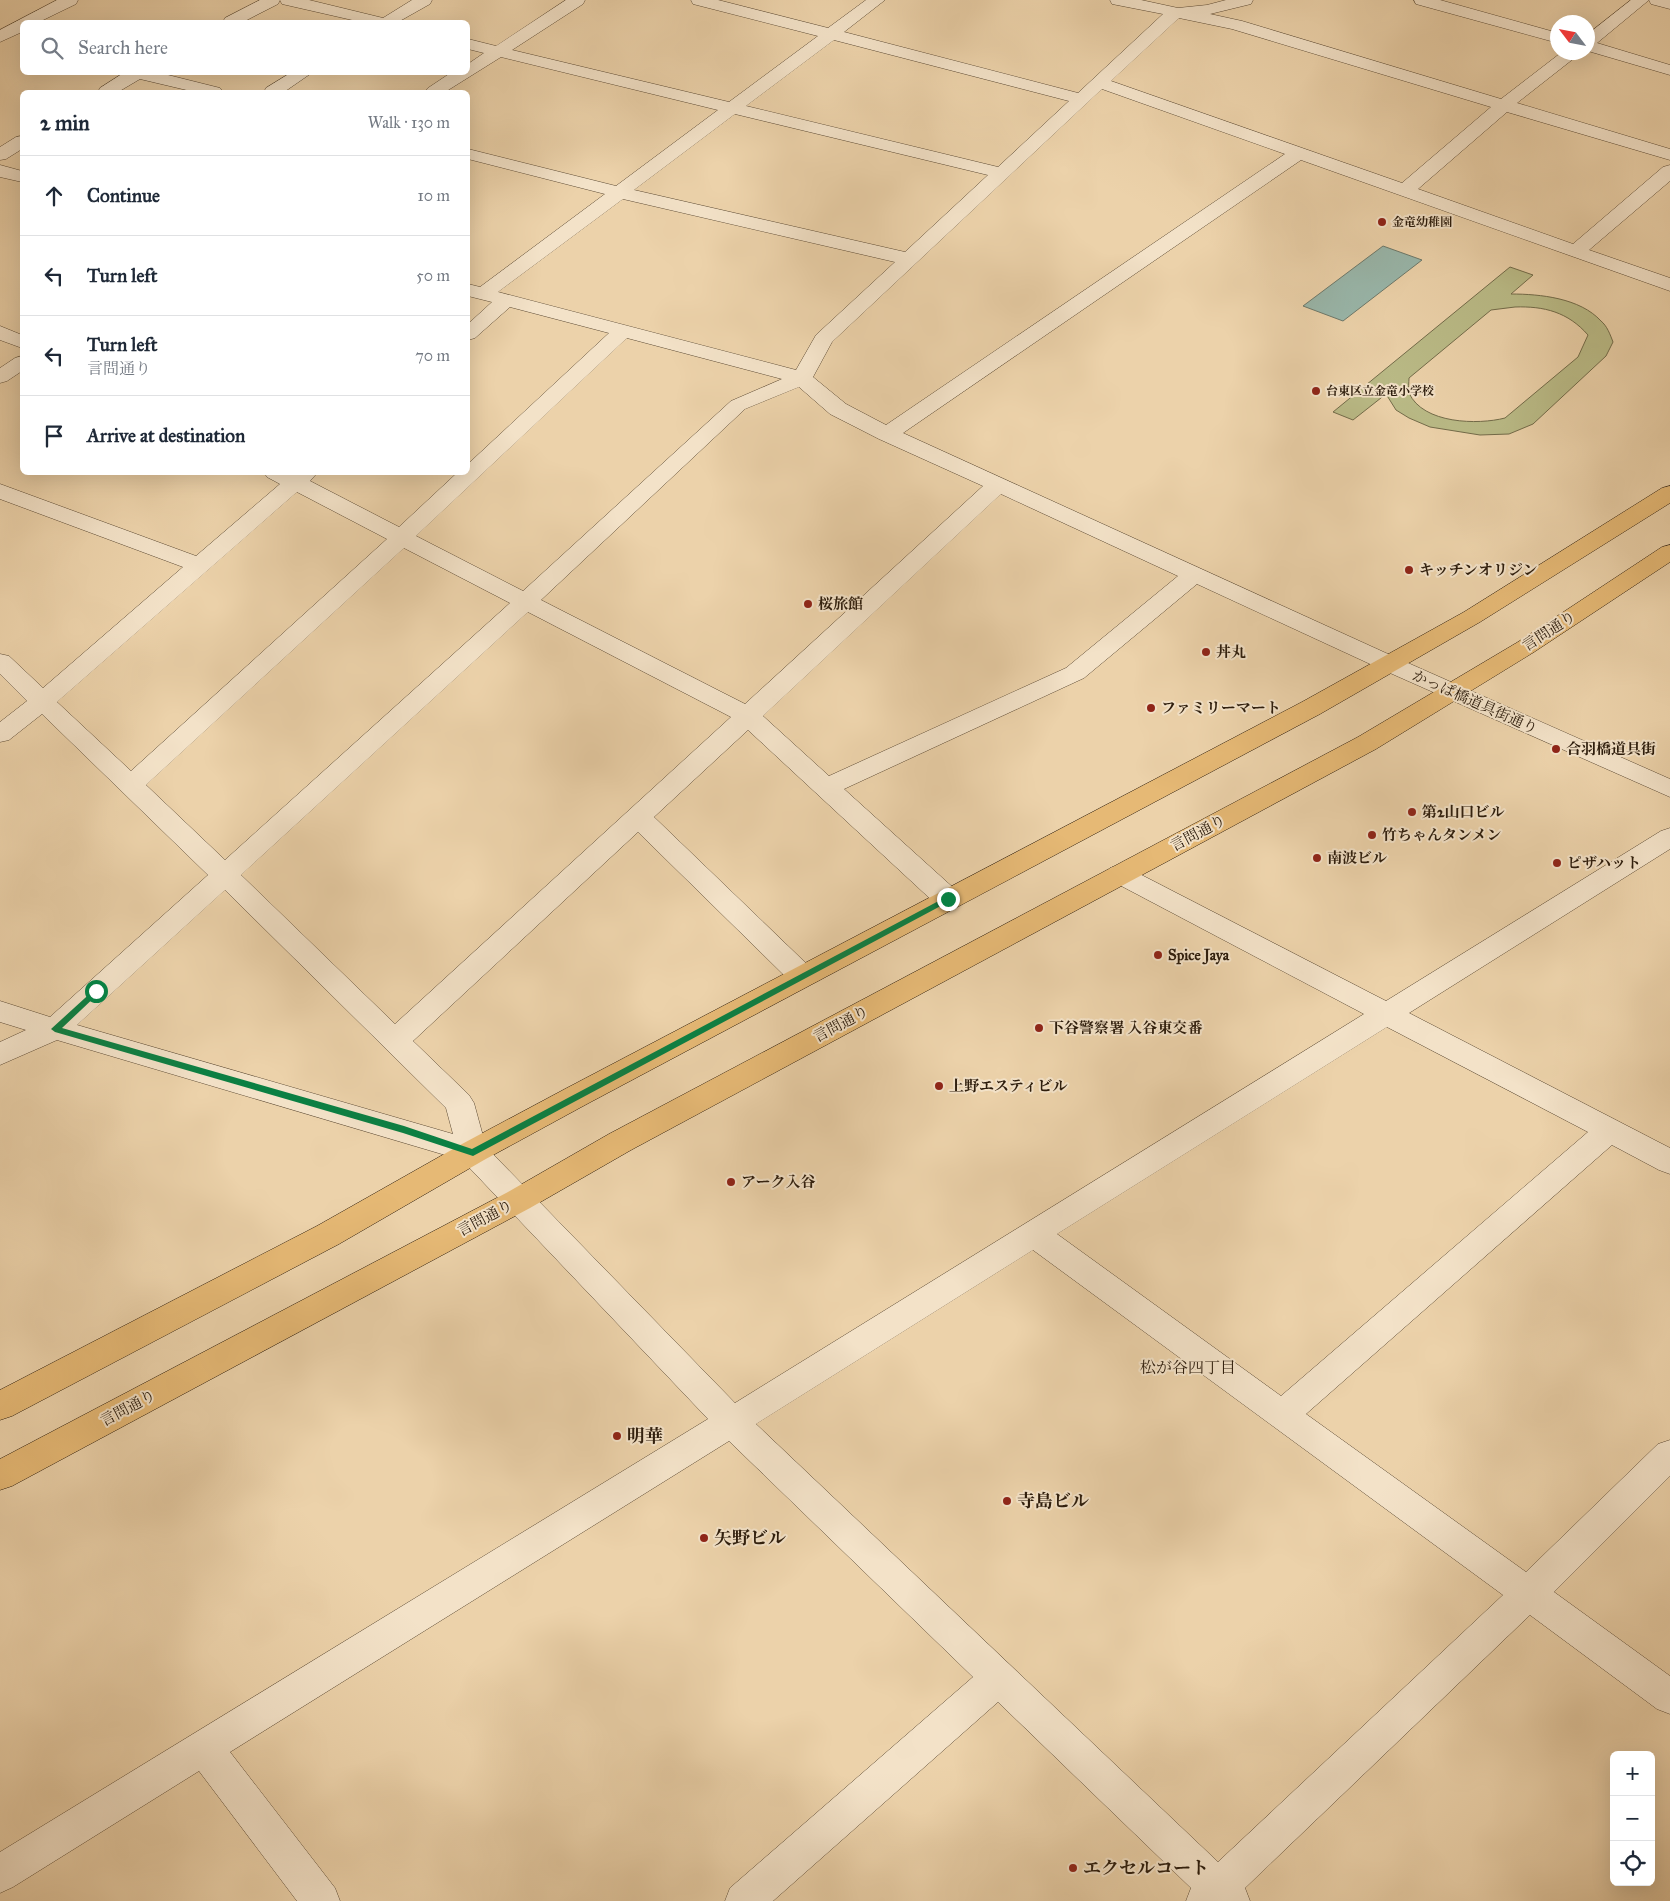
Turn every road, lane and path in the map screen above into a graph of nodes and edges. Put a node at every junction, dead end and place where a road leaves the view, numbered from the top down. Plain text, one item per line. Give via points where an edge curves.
1 (70, 0) edge
2 (272, 0) edge
3 (288, 0) edge
4 (424, 0) edge
5 (577, 0) edge
6 (699, 0) edge
7 (877, 0) edge
8 (1118, 0) edge
9 (1156, 0) edge
10 (1245, 0) edge
11 (1422, 0) edge
12 (1640, 0) edge
13 (1657, 0) edge
14 (1670, 4) edge
15 (1174, 13) junction
16 (31, 20) edge
17 (235, 20) edge
18 (372, 20) edge
19 (390, 20) edge
20 (832, 34) junction
21 (1550, 36) edge
22 (1595, 36) edge
23 (470, 44) edge
24 (1595, 48) edge
25 (498, 51) junction
26 (1563, 60) edge
27 (470, 69) edge
28 (1670, 70) edge
29 (134, 75) edge
30 (145, 75) edge
31 (300, 75) edge
32 (461, 75) edge
33 (1099, 82) junction
34 (109, 90) edge
35 (206, 90) edge
36 (275, 90) edge
37 (437, 90) edge
38 (1081, 99) junction
39 (1505, 104) junction
40 (733, 108) junction
41 (20, 142) edge
42 (470, 154) edge
43 (1299, 154) junction
44 (0, 155) edge
45 (1670, 155) edge
46 (0, 171) edge
47 (1670, 171) edge
48 (1001, 173) junction
49 (20, 176) edge
50 (1404, 191) junction
51 (620, 192) junction
52 (1575, 252) junction
53 (908, 259) junction
54 (1670, 285) edge
55 (475, 292) edge
56 (506, 300) junction
57 (623, 331) junction
58 (0, 332) edge
59 (470, 332) edge
60 (20, 341) edge
61 (20, 363) edge
62 (0, 377) edge
63 (802, 378) junction
64 (887, 434) junction
65 (470, 474) edge
66 (469, 475) edge
67 (292, 476) edge
68 (998, 485) junction
69 (0, 491) edge
70 (1670, 493) edge
71 (401, 538) junction
72 (1670, 552) edge
73 (199, 565) junction
74 (1195, 574) junction
75 (525, 602) junction
76 (0, 661) edge
77 (1390, 664) junction
78 (1453, 692) junction
79 (43, 701) junction
80 (748, 716) junction
81 (0, 734) edge
82 (131, 785) junction
83 (826, 787) junction
84 (1670, 789) edge
85 (638, 817) junction
86 (1670, 837) edge
87 (224, 874) junction
88 (1119, 874) junction
89 (948, 899) junction
90 (802, 976) junction
91 (0, 1010) edge
92 (1386, 1014) junction
93 (55, 1029) junction
94 (395, 1041) junction
95 (0, 1054) edge
96 (1610, 1130) junction
97 (473, 1152) junction
98 (1670, 1162) edge
99 (519, 1200) junction
100 (1034, 1234) junction
101 (0, 1406) edge
102 (1282, 1415) junction
103 (732, 1422) junction
104 (1670, 1454) edge
105 (0, 1476) edge
106 (1528, 1594) junction
107 (999, 1678) junction
108 (1670, 1697) edge
109 (204, 1748) junction
110 (0, 1874) edge
111 (1217, 1897) edge
112 (321, 1901) edge
113 (744, 1901) edge

1 - 16 street
2 - 17 street
3 - 18 street
4 - 19 street
5 - 25 street
6 - 20 street
7 - 20 street
8 - 15 street
9 - 15 street
10 - 15 street via 1208,10
11 - 21 street
12 - 22 street
13 - 14 street
15 - 33 street
15 - 39 street via 1236,25
20 - 38 street
20 - 40 street
23 - 25 street
24 - 28 street
25 - 27 street
25 - 40 street
26 - 39 street
29 - 34 street
30 - 35 street
31 - 36 street
32 - 37 street
33 - 38 street
33 - 43 street
38 - 48 street
39 - 45 street
39 - 50 street
40 - 48 street
40 - 51 street
41 - 44 street
42 - 51 street
43 - 50 street
43 - 64 street
46 - 49 street
47 - 52 street
48 - 53 street
50 - 52 street
51 - 53 street
51 - 55 street
52 - 54 street
53 - 63 street via 823,339
55 - 56 street
56 - 57 street
56 - 59 street
57 - 63 street
57 - 65 street
58 - 60 street
61 - 62 street
63 - 64 street, かっぱ橋道具街通り via 838,409
63 - 75 street via 738,405
64 - 68 street, かっぱ橋道具街通り
66 - 71 street
67 - 71 street
67 - 73 street
68 - 74 street, かっぱ橋道具街通り
68 - 80 street
69 - 73 street
70 - 77 main road via 1472,617
71 - 75 street
71 - 82 street
72 - 78 main road, 言問通り
73 - 79 street
74 - 77 street, かっぱ橋道具街通り
74 - 83 street via 1075,673
75 - 80 street
75 - 87 street
76 - 79 street
77 - 78 street, かっぱ橋道具街通り
77 - 89 main road
78 - 84 street, かっぱ橋道具街通り
78 - 88 main road, 言問通り via 1367,743
79 - 81 street
79 - 82 street
80 - 83 street
80 - 85 street
82 - 87 street
83 - 89 street
85 - 90 street
85 - 94 street
86 - 92 street
87 - 93 street
87 - 94 street
88 - 92 street
88 - 99 main road, 言問通り via 620,1142
89 - 90 main road
90 - 97 main road
91 - 93 street
92 - 96 street
92 - 100 street
93 - 95 street
93 - 97 street
94 - 97 street via 459,1103
96 - 98 street
96 - 102 street
97 - 99 street
97 - 101 main road via 328,1236
99 - 103 street
99 - 105 main road, 言問通り
100 - 102 street
100 - 103 street
102 - 106 street
103 - 107 street
103 - 109 street
104 - 106 street
106 - 108 street
106 - 111 street
107 - 111 street
107 - 113 street
109 - 110 street
109 - 112 street

